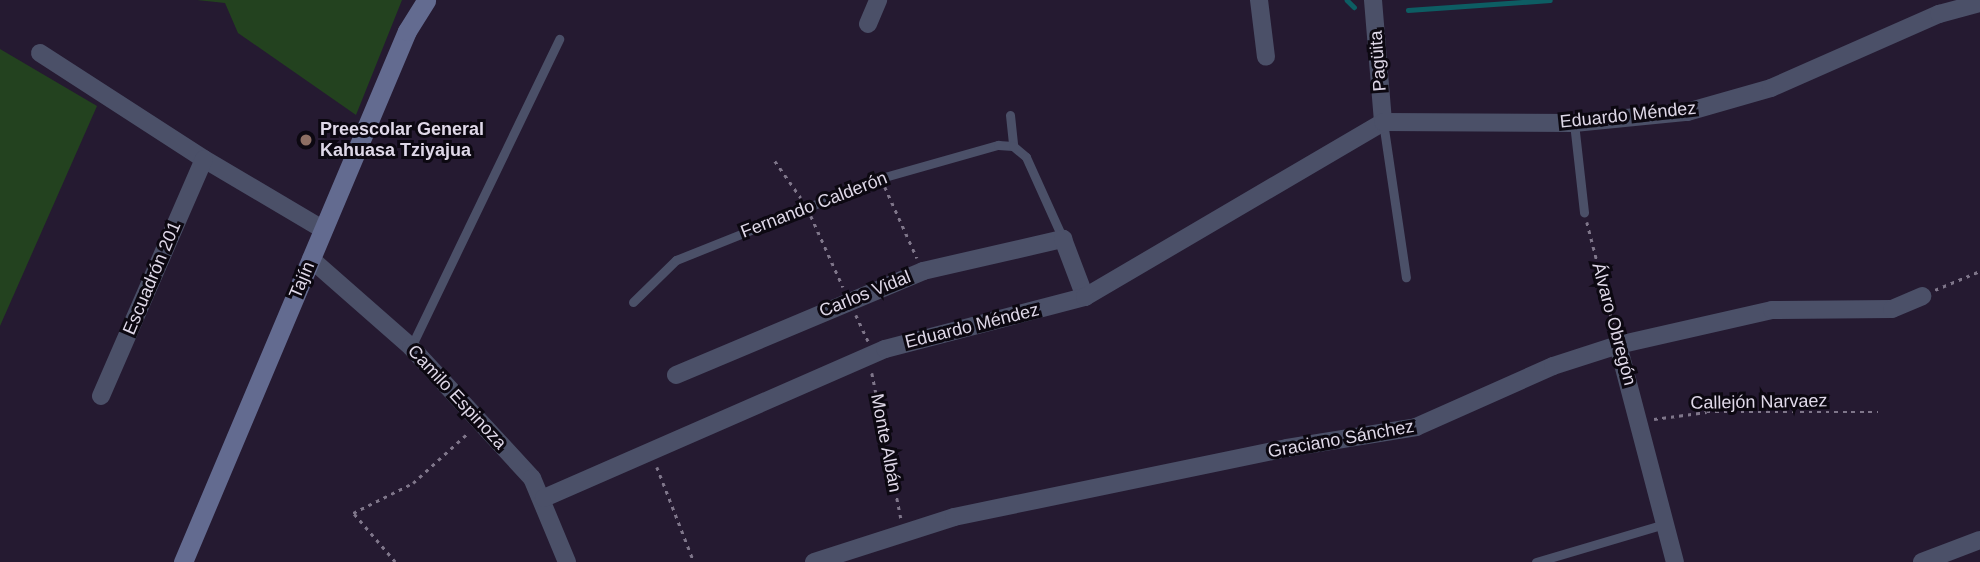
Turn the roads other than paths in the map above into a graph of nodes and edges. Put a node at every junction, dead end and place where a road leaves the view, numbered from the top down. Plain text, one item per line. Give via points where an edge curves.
1 (426, 0) edge
2 (878, 0) edge
3 (1373, 0) edge
4 (1255, 1) edge
5 (1980, 3) edge
6 (868, 24) dead end
7 (559, 39) dead end
8 (40, 53) dead end
9 (1266, 57) dead end
10 (1010, 115) dead end
11 (1382, 122) junction
12 (1574, 123) junction
13 (1013, 146) junction
14 (204, 159) junction
15 (1584, 212) road end
16 (324, 230) junction
17 (1063, 239) junction
18 (311, 259) junction
19 (1406, 277) dead end
20 (1922, 296) road end
21 (1085, 297) junction
22 (633, 302) dead end
23 (1618, 345) junction
24 (411, 347) junction
25 (676, 375) dead end
26 (101, 396) dead end
27 (544, 498) junction
28 (1664, 524) junction
29 (1980, 540) edge
30 (183, 562) edge
31 (567, 562) edge
32 (814, 562) edge
33 (1536, 562) edge
34 (1675, 562) edge
35 (1922, 562) edge

1 - 16 main road, Tajín via 407,31
2 - 6 street
3 - 11 street, Pagüita
4 - 9 street
5 - 12 street, Eduardo Méndez via 1939,13 1772,88 1687,112
7 - 24 lane
8 - 14 street
10 - 13 lane
11 - 12 street, Eduardo Méndez
11 - 19 lane
11 - 21 street, Eduardo Méndez
12 - 15 lane
13 - 17 lane via 1026,157
13 - 22 lane, Fernando Calderón via 998,145 881,178 807,206 676,260
14 - 16 street
14 - 26 street, Escuadrón 201
16 - 18 main road, Tajín
17 - 21 street
17 - 25 street, Carlos Vidal via 923,271
18 - 24 street, Camilo Espinoza
18 - 30 main road, Tajín
20 - 23 street, Graciano Sánchez via 1892,309 1772,310
21 - 27 street, Eduardo Méndez via 871,355
23 - 28 street, Álvaro Obregón
23 - 32 street, Graciano Sánchez via 1553,366 1416,427 1274,451 904,531
24 - 27 street, Camilo Espinoza via 532,478
27 - 31 street, Camilo Espinoza
28 - 33 lane
28 - 34 street, Álvaro Obregón
29 - 35 street

